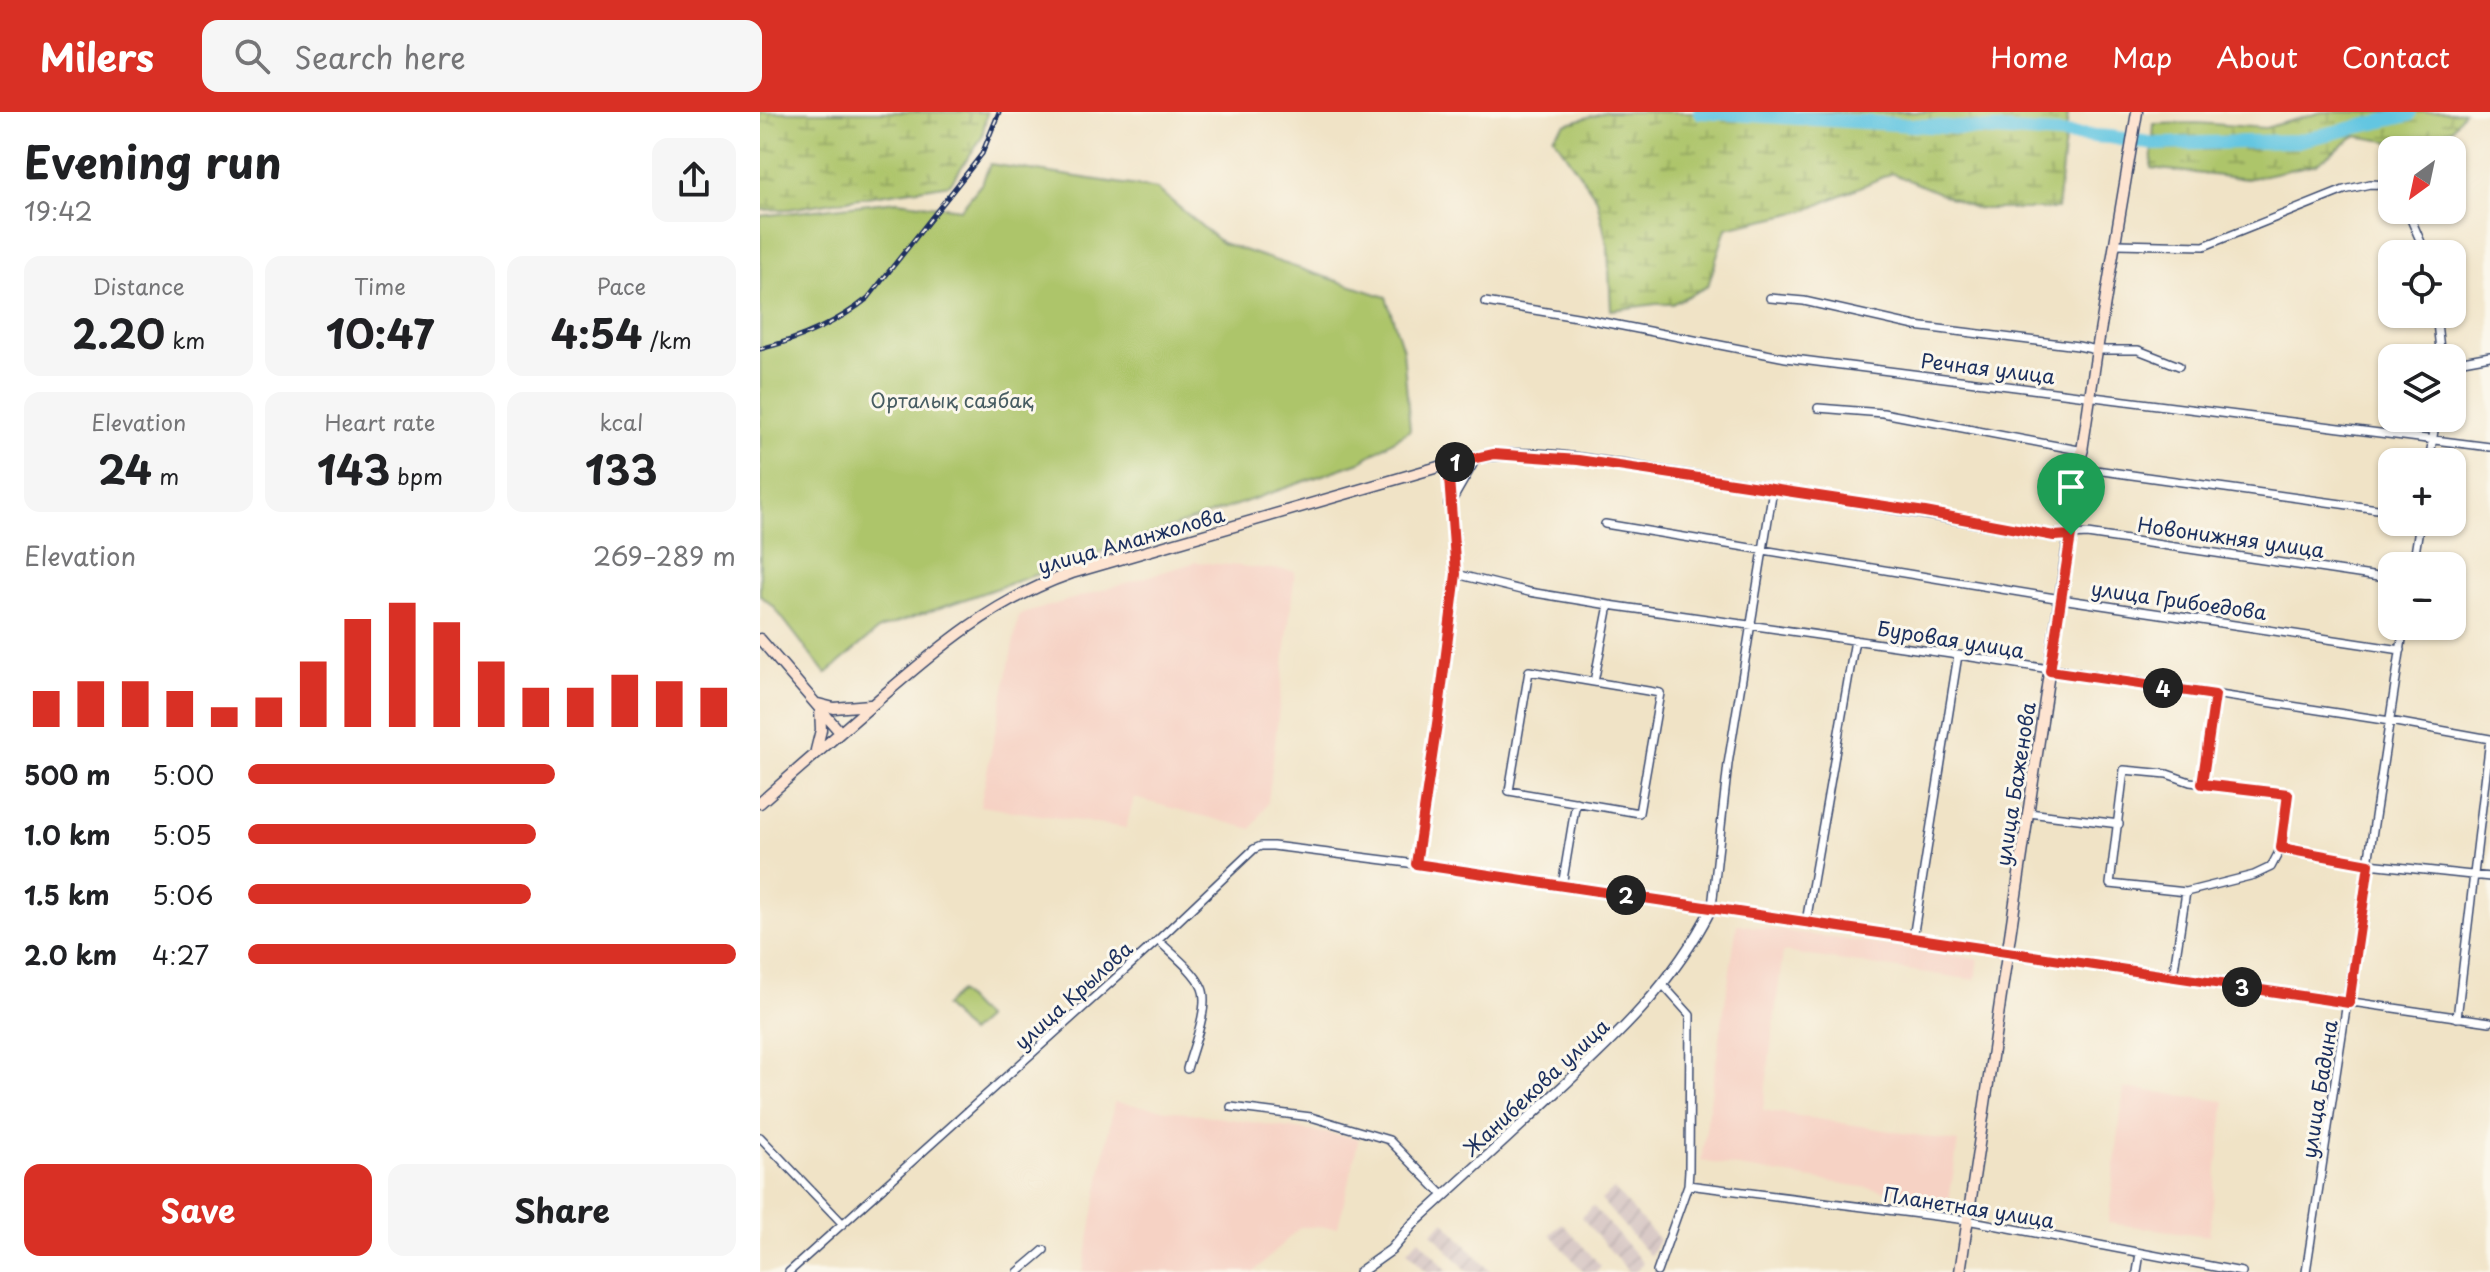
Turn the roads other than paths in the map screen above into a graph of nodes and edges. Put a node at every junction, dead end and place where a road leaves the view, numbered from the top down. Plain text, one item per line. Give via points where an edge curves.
1 (2137, 112) edge
2 (2378, 184) edge
3 (2117, 244) junction
4 (1770, 298) dead end
5 (1485, 302) dead end
6 (2097, 350) junction
7 (2490, 356) edge
8 (2466, 360) edge
9 (2179, 366) dead end
10 (2092, 398) junction
11 (1818, 408) dead end
12 (2434, 432) edge
13 (2433, 440) junction
14 (2490, 447) edge
15 (2432, 448) edge
16 (2084, 451) junction
17 (1476, 457) junction
18 (1448, 464) junction
19 (2081, 468) junction
20 (1773, 489) junction
21 (1449, 504) junction
22 (2378, 509) edge
23 (1605, 524) dead end
24 (2071, 535) junction
25 (1763, 549) junction
26 (1456, 574) junction
27 (2378, 577) edge
28 (2061, 599) junction
29 (1609, 605) junction
30 (1752, 624) junction
31 (760, 639) edge
32 (1855, 640) junction
33 (2402, 640) edge
34 (2401, 650) junction
35 (1958, 655) junction
36 (2050, 671) junction
37 (1594, 682) junction
38 (2215, 695) junction
39 (872, 705) junction
40 (819, 706) junction
41 (2390, 721) junction
42 (840, 732) junction
43 (2490, 739) edge
44 (816, 752) junction
45 (2202, 784) junction
46 (1576, 802) junction
47 (760, 803) edge
48 (2029, 813) junction
49 (2119, 824) junction
50 (2281, 848) junction
51 (1416, 864) junction
52 (2369, 864) junction
53 (2472, 874) junction
54 (2490, 877) edge
55 (1562, 886) junction
56 (2186, 892) junction
57 (1712, 907) junction
58 (1806, 922) junction
59 (1913, 938) junction
60 (1158, 940) junction
61 (2007, 952) junction
62 (2173, 976) junction
63 (1663, 985) junction
64 (2349, 1003) junction
65 (2457, 1018) junction
66 (2490, 1022) edge
67 (1187, 1069) dead end
68 (1231, 1107) dead end
69 (760, 1137) edge
70 (1688, 1185) junction
71 (1444, 1196) junction
72 (1967, 1220) junction
73 (843, 1224) junction
74 (1044, 1250) dead end
75 (2140, 1253) junction
76 (2214, 1270) edge
77 (789, 1272) edge
78 (1018, 1272) edge
79 (1360, 1272) edge
80 (1657, 1272) edge
81 (1960, 1272) edge
82 (2137, 1272) edge
83 (2242, 1272) edge
84 (2306, 1272) edge

1 - 3 main road, улица Баженова
2 - 3 street via 2344,190 2204,246
3 - 6 main road, улица Баженова
4 - 6 street via 1915,326
5 - 10 street, Речная улица via 1786,358
6 - 9 street via 2138,350
6 - 10 main road, улица Баженова
7 - 8 street
10 - 13 street, Речная улица
10 - 16 main road, улица Баженова
11 - 16 street via 1883,413
12 - 13 street
13 - 14 street, Речная улица
13 - 15 street
16 - 19 main road, улица Баженова
17 - 18 main road, Новонижняя улица
17 - 20 main road, Новонижняя улица via 1578,460
17 - 21 street
18 - 21 street
18 - 39 main road, улица Аманжолова via 1028,589 961,631
19 - 22 street
19 - 24 main road, улица Баженова
20 - 24 main road, Новонижняя улица
20 - 25 street
21 - 26 street
23 - 25 street, улица Грибоедова
24 - 27 street, Новонижняя улица
24 - 28 main road, улица Баженова
25 - 28 street, улица Грибоедова
25 - 30 street
26 - 29 street, Буровая улица
26 - 51 street
28 - 34 street, улица Грибоедова
28 - 36 main road, улица Баженова
29 - 30 street, Буровая улица
29 - 37 street
30 - 32 street, Буровая улица
30 - 57 street via 1728,764
31 - 40 main road
32 - 35 street, Буровая улица
32 - 58 street
33 - 34 street, улица Бадина
34 - 41 street, улица Бадина
35 - 36 street, Буровая улица
35 - 59 street
36 - 38 street, Буровая улица
36 - 48 main road, улица Баженова
37 - 46 street via 1660,693 1639,813
37 - 46 street via 1529,671 1517,732 1509,791
38 - 41 street, Буровая улица
38 - 45 street
39 - 40 main road
39 - 42 main road, улица Аманжолова
40 - 42 main road
40 - 44 main road
41 - 43 street, Буровая улица
41 - 52 street, улица Бадина
42 - 44 main road
43 - 53 street
44 - 47 main road
45 - 49 street via 2124,770
45 - 50 street via 2288,794
46 - 55 street
48 - 49 street
48 - 61 main road, улица Баженова
49 - 56 street via 2110,884
50 - 52 street
50 - 56 street via 2271,867 2254,875
51 - 55 street
51 - 60 street, улица Крылова via 1261,846
52 - 53 street
52 - 64 street, улица Бадина
53 - 54 street
53 - 65 street
55 - 57 street
56 - 62 street
57 - 58 street
57 - 63 street, Жанибекова улица
58 - 59 street
59 - 61 street
60 - 67 street via 1204,993
60 - 73 street, улица Крылова
61 - 62 street
61 - 72 main road, улица Баженова
62 - 64 street
63 - 70 street via 1690,1015
63 - 71 street, Жанибекова улица via 1628,1026
64 - 65 street
64 - 84 street, улица Бадина
65 - 66 street
68 - 71 street via 1311,1117 1389,1140
69 - 73 street
70 - 72 street, Планетная улица
70 - 80 street
71 - 79 street, Жанибекова улица via 1391,1250
72 - 75 street, Планетная улица
72 - 81 main road, улица Баженова
73 - 77 street, улица Крылова
74 - 78 street
75 - 76 street, Планетная улица
75 - 82 street
76 - 83 street, Планетная улица

